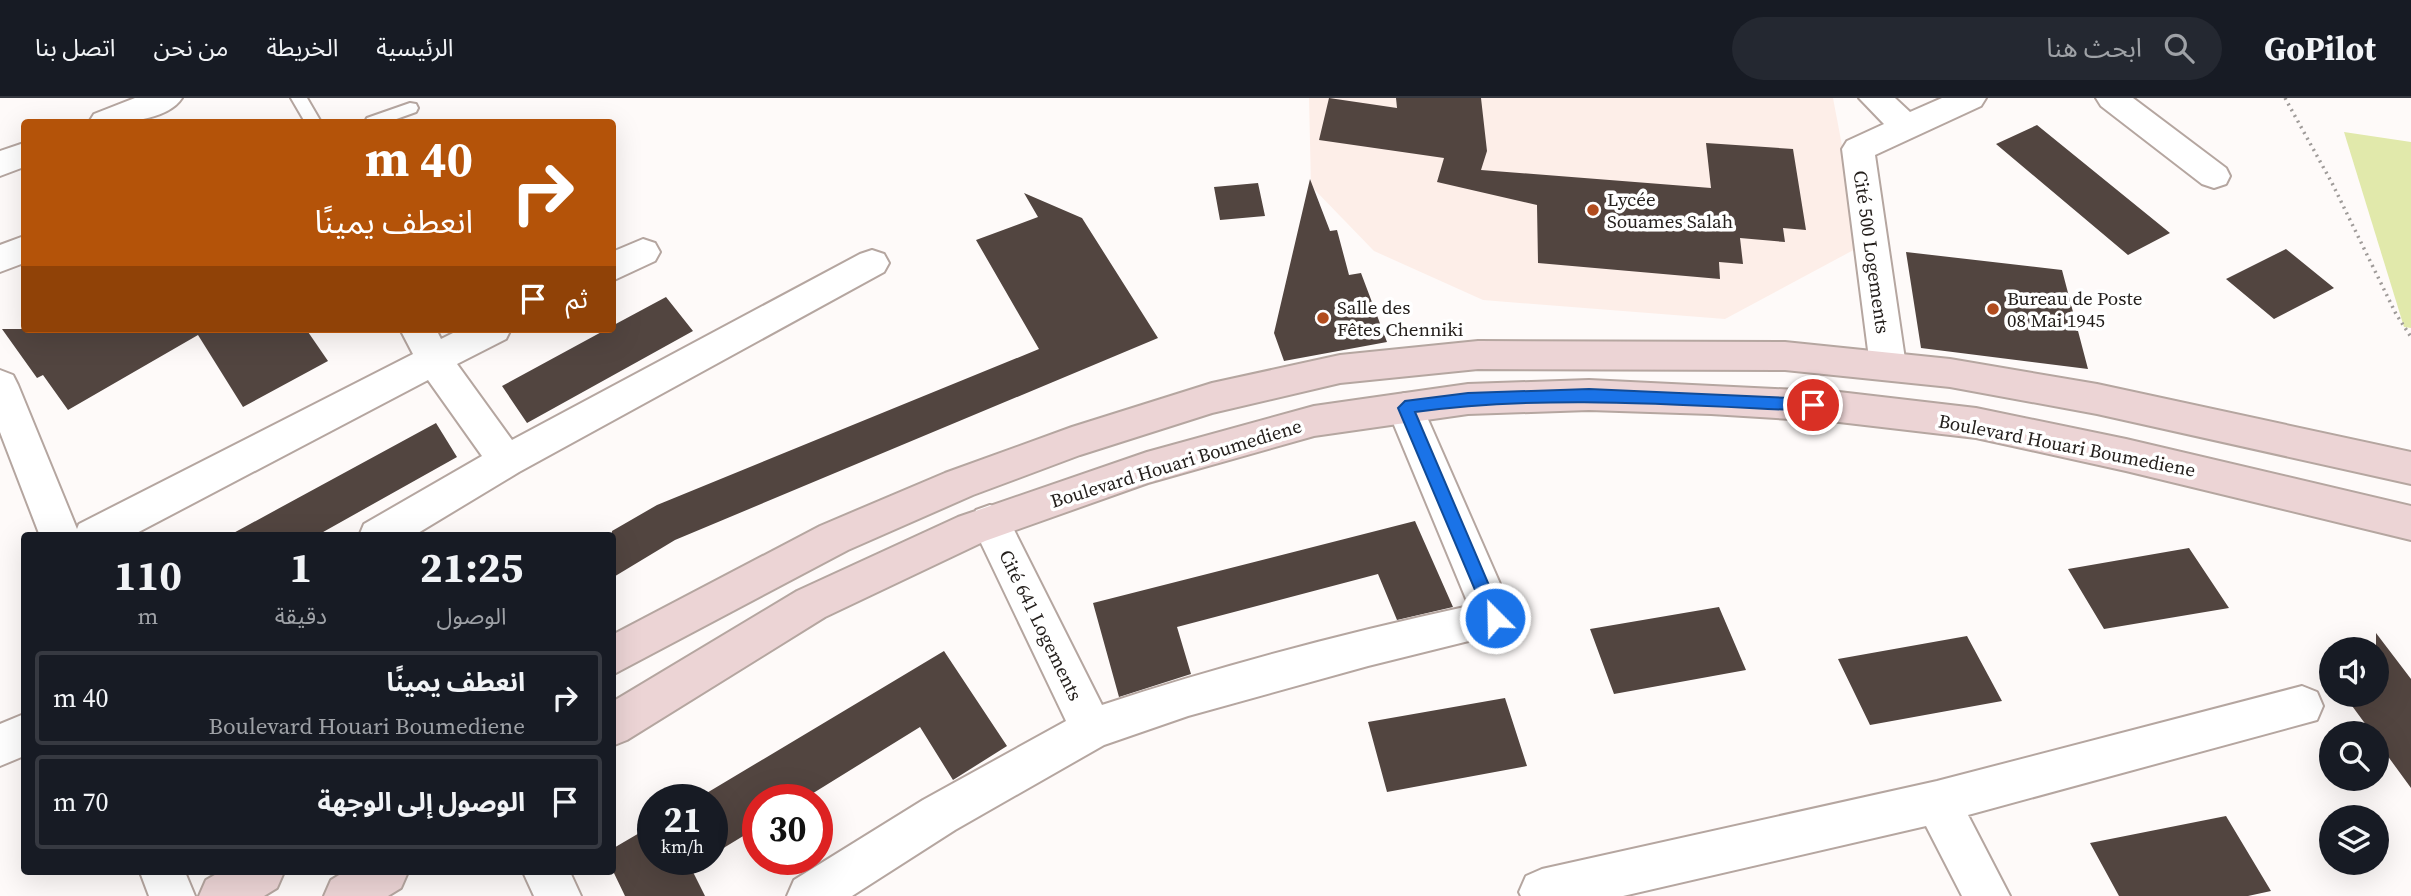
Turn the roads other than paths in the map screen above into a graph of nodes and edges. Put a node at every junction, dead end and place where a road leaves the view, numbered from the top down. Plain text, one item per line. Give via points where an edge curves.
1 (166, 98) edge
2 (299, 98) edge
3 (1875, 98) edge
4 (1970, 98) edge
5 (2112, 98) edge
6 (408, 103) edge
7 (112, 119) edge
8 (311, 119) edge
9 (379, 119) edge
10 (417, 119) edge
11 (1907, 127) junction
12 (21, 155) edge
13 (0, 164) edge
14 (2214, 177) dead end
15 (21, 250) edge
16 (643, 252) dead end
17 (0, 259) edge
18 (872, 263) dead end
19 (616, 266) edge
20 (475, 333) edge
21 (426, 344) edge
22 (1888, 366) junction
23 (0, 385) edge
24 (1405, 408) junction
25 (506, 461) junction
26 (2411, 468) edge
27 (990, 522) junction
28 (2411, 523) edge
29 (58, 532) edge
30 (100, 532) edge
31 (385, 532) edge
32 (616, 654) edge
33 (2302, 706) dead end
34 (616, 724) edge
35 (1091, 729) junction
36 (21, 736) edge
37 (0, 746) edge
38 (1937, 802) junction
39 (164, 875) edge
40 (380, 875) edge
41 (548, 875) edge
42 (172, 896) edge
43 (347, 896) edge
44 (558, 896) edge
45 (810, 896) edge
46 (1544, 896) edge
47 (1987, 896) edge

1 - 7 street
2 - 8 lane
3 - 11 street
4 - 11 street, Cité 500 Logements
5 - 14 street
6 - 9 lane
6 - 10 lane
11 - 22 street, Cité 500 Logements via 1858,149
12 - 13 street
15 - 17 street
16 - 19 street
18 - 25 street
20 - 21 street
21 - 25 street
21 - 30 street
22 - 26 main road via 2097,398
22 - 32 main road via 1785,356 1478,355 1340,369 1225,395 1072,442 959,484 834,538
23 - 29 street
24 - 27 main road, Boulevard Houari Boumediene via 1314,421 1147,468
24 - 28 main road, Boulevard Houari Boumediene via 1468,399 1589,395 1839,407 1976,423
24 - 35 street via 1495,618 1188,695
25 - 31 street
27 - 34 main road, Boulevard Houari Boumediene via 811,604
27 - 35 street, Cité 641 Logements
33 - 38 street
35 - 45 street via 939,815
36 - 37 street
38 - 46 street via 1542,892
38 - 47 street
39 - 42 street
40 - 43 main road
41 - 44 street

